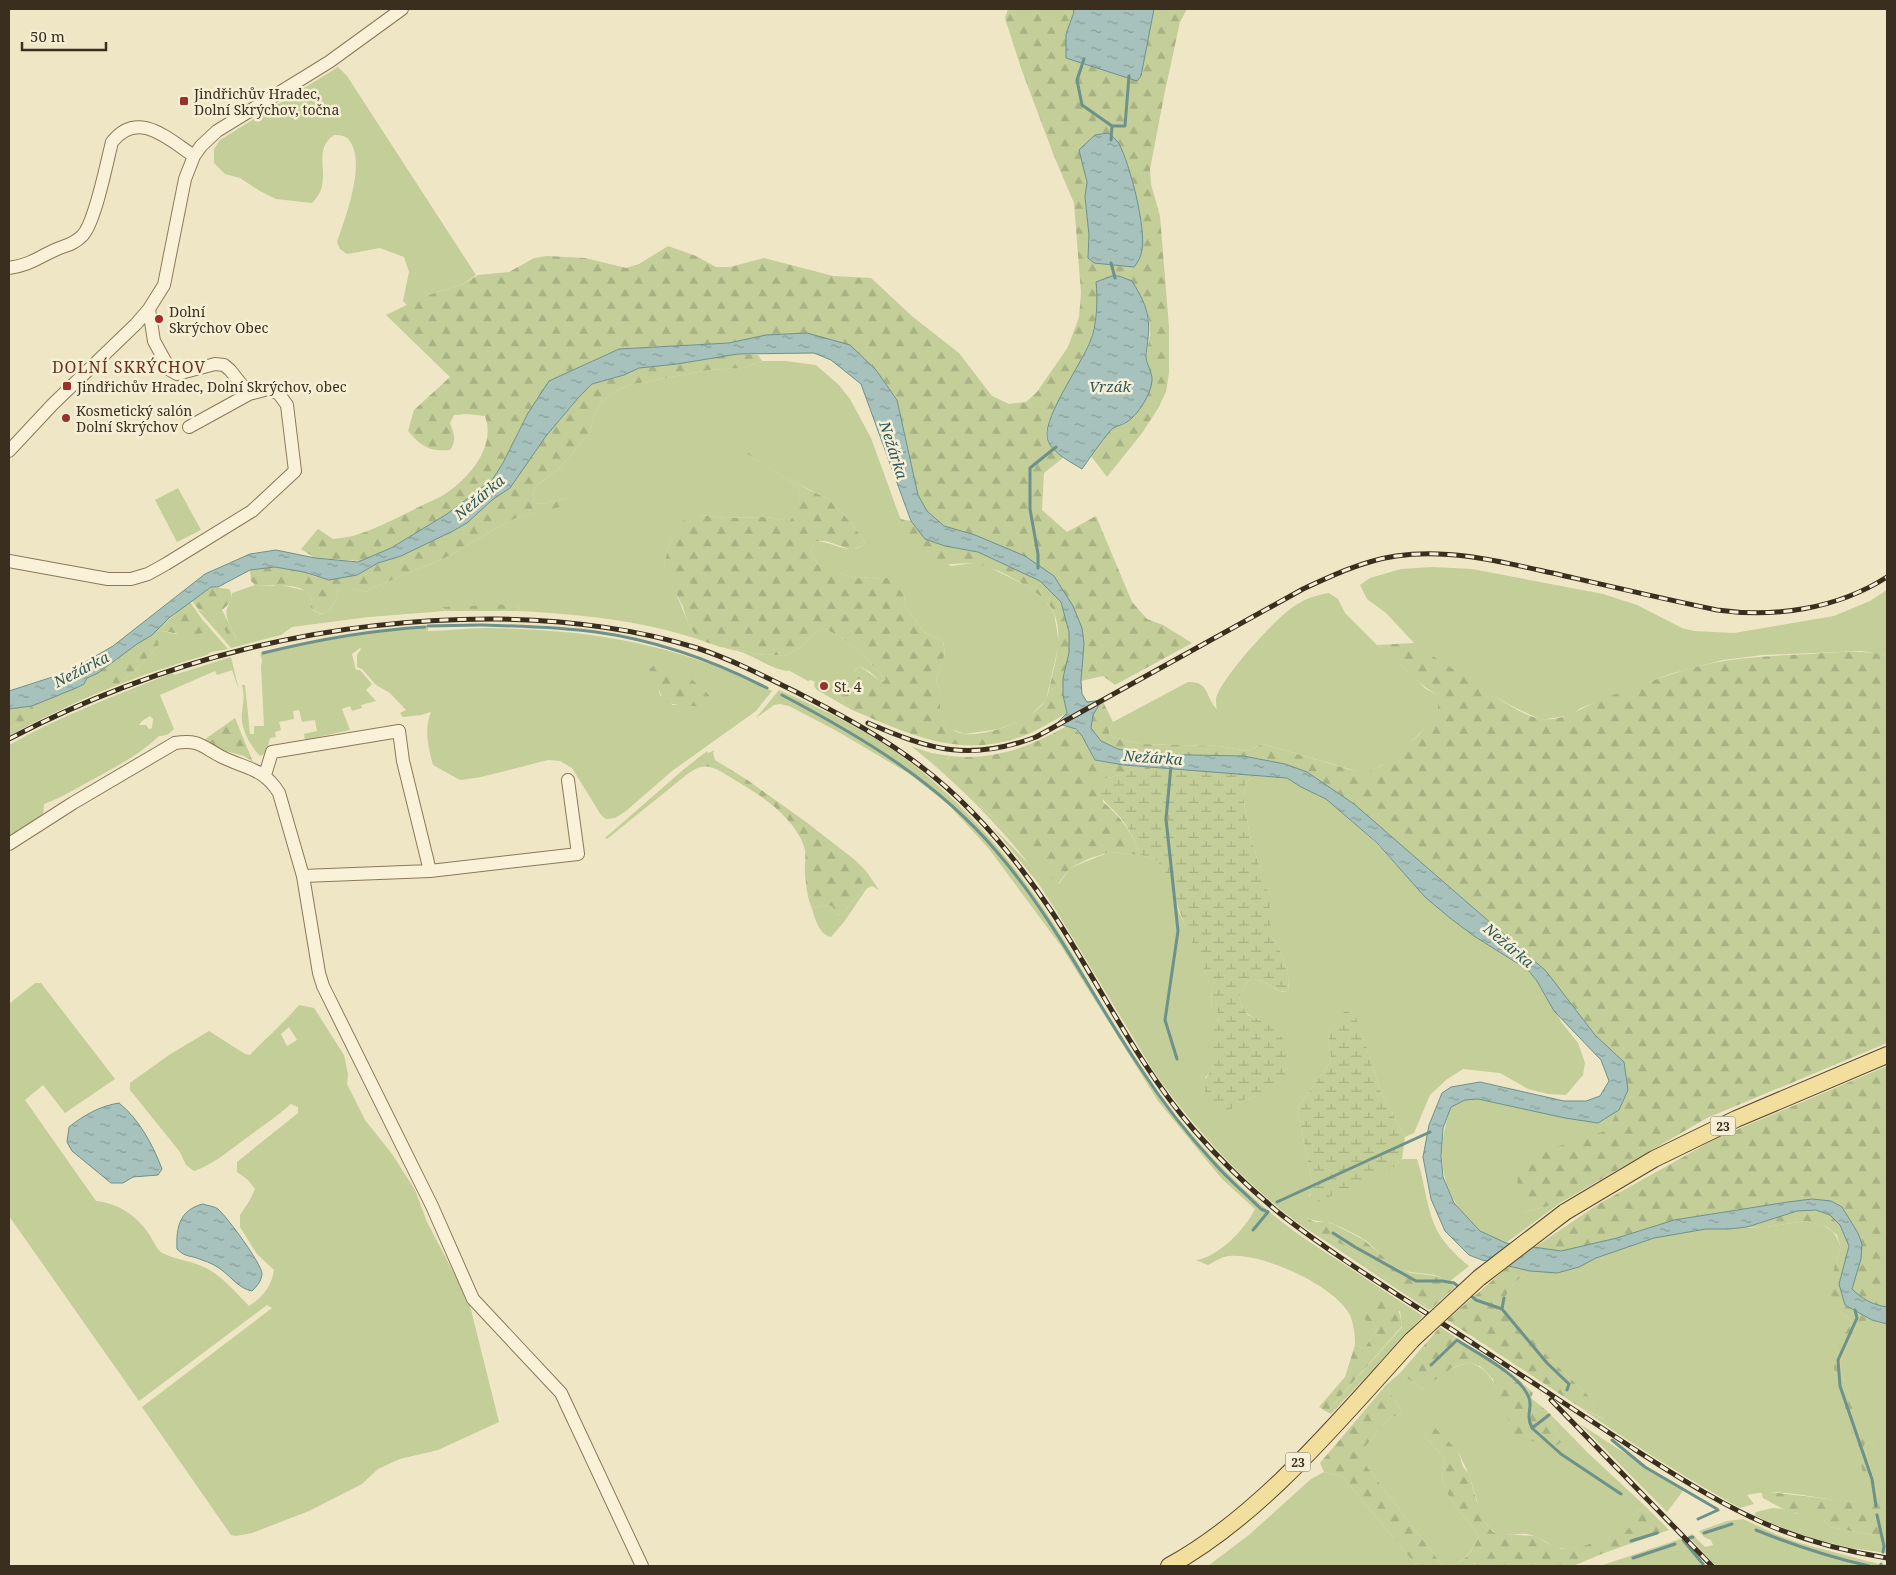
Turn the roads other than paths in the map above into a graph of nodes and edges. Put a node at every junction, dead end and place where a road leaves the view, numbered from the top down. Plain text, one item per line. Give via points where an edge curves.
1 (402, 9) edge
2 (194, 156) junction
3 (9, 268) edge
4 (149, 309) junction
5 (152, 333) junction
6 (126, 334) junction
7 (249, 394) junction
8 (189, 427) dead end
9 (9, 452) edge
10 (9, 561) edge
11 (265, 775) junction
12 (568, 780) dead end
13 (9, 844) edge
14 (430, 871) junction
15 (303, 876) junction
16 (1887, 1055) edge
17 (642, 1566) edge
18 (1169, 1566) edge

1 - 2 street via 329,62 217,131
2 - 3 street via 145,127 128,127 112,142 84,235 69,246 56,249 32,263
2 - 4 street via 185,179 164,285
4 - 5 street
4 - 6 street
5 - 6 street
5 - 7 street via 170,370 177,374 215,364 224,365
6 - 9 street via 52,404
7 - 8 street
7 - 10 street via 268,389 279,394 287,404 295,471 252,511 166,564 131,579 108,579
11 - 13 street via 198,743 175,743 73,802
11 - 14 street via 272,752 399,731 403,761
11 - 15 street via 279,794
12 - 14 street via 578,854
14 - 15 street
15 - 17 street via 323,986 432,1206 473,1299 561,1393
16 - 18 main road, 23, bridge via 1736,1119 1654,1159 1565,1212 1479,1278 1412,1340 1346,1412 1244,1513 1197,1551

